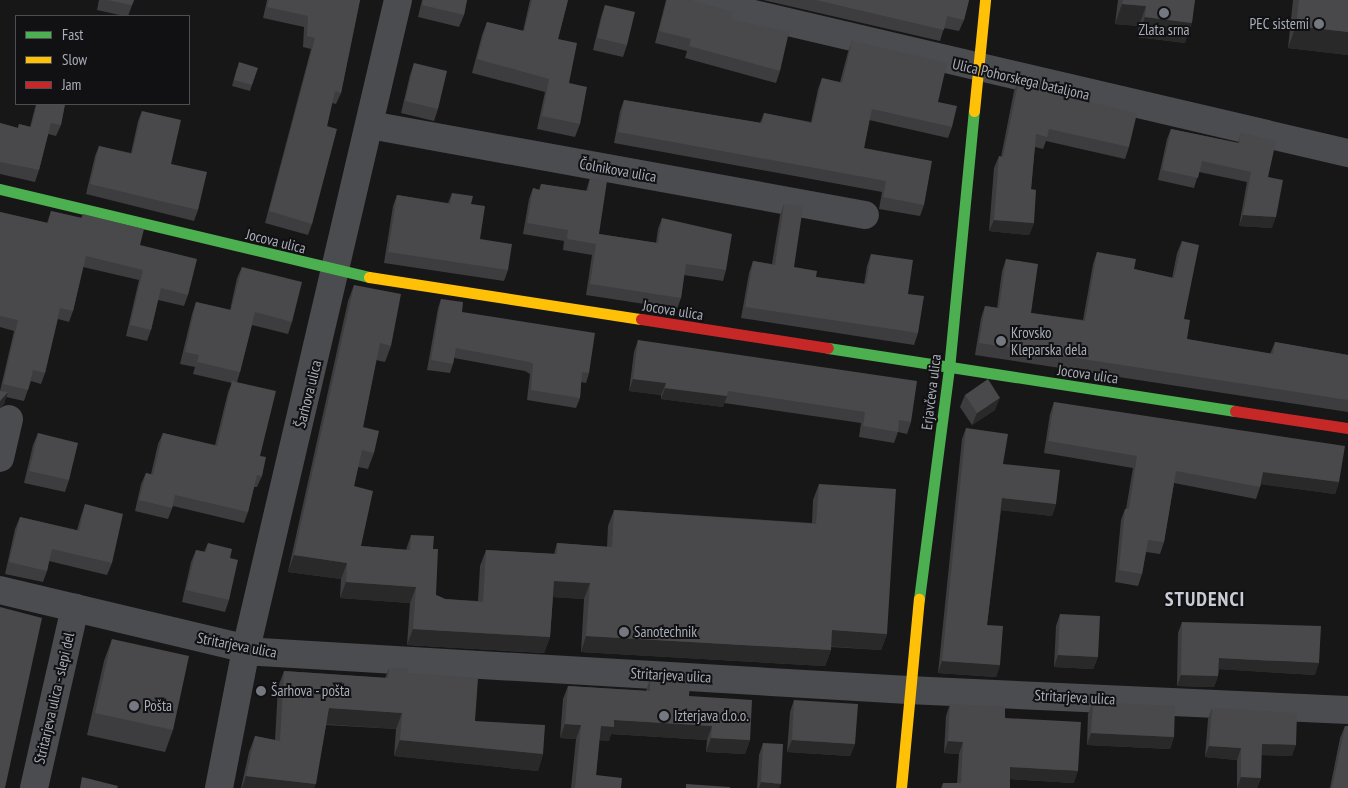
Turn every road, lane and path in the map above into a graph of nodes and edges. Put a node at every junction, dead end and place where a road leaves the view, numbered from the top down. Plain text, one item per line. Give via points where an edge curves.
1 (398, 0) edge
2 (694, 0) edge
3 (985, 0) edge
4 (976, 69) junction
5 (370, 124) junction
6 (1348, 153) edge
7 (0, 189) edge
8 (865, 215) dead end
9 (337, 272) junction
10 (949, 369) junction
11 (9, 419) dead end
12 (1348, 428) edge
13 (0, 458) edge
14 (0, 590) edge
15 (75, 608) junction
16 (246, 649) junction
17 (908, 690) junction
18 (1348, 710) edge
19 (34, 788) edge
20 (219, 788) edge
21 (901, 788) edge

1 - 5 street, Šarhova ulica
2 - 4 street, Ulica Pohorskega bataljona
3 - 4 street, Erjavčeva ulica
4 - 6 street, Ulica Pohorskega bataljona
4 - 10 street, Erjavčeva ulica
5 - 8 street, Čolnikova ulica
5 - 9 street, Šarhova ulica
7 - 9 street, Jocova ulica
9 - 10 street, Jocova ulica
9 - 16 street, Šarhova ulica
10 - 12 street, Jocova ulica
10 - 17 street, Erjavčeva ulica
11 - 13 street
14 - 15 street, Stritarjeva ulica
15 - 16 street, Stritarjeva ulica
15 - 19 street, Stritarjeva ulica - slepi del
16 - 17 street, Stritarjeva ulica
16 - 20 street, Šarhova ulica
17 - 18 street, Stritarjeva ulica
17 - 21 street, Erjavčeva ulica

